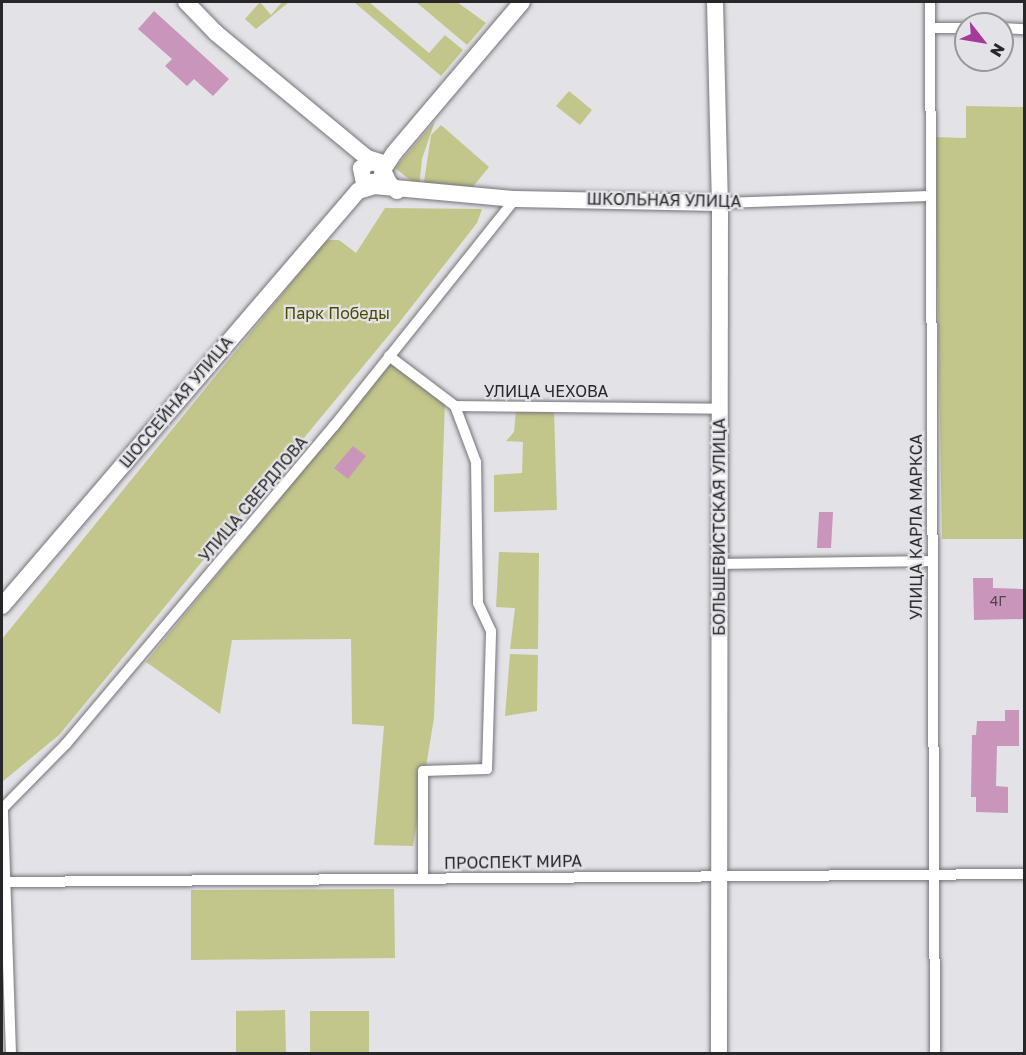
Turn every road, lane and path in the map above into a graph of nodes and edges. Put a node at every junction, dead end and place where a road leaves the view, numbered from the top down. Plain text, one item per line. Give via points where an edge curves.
1 (522, 2) edge
2 (715, 2) edge
3 (930, 2) edge
4 (189, 3) edge
5 (931, 28) junction
6 (954, 28) edge
7 (355, 147) junction
8 (379, 166) junction
9 (360, 172) junction
10 (374, 186) junction
11 (397, 190) junction
12 (931, 196) junction
13 (350, 197) junction
14 (515, 199) junction
15 (720, 203) junction
16 (389, 357) junction
17 (455, 406) junction
18 (720, 409) junction
19 (931, 561) junction
20 (720, 564) junction
21 (2, 606) edge
22 (3, 808) edge
23 (934, 873) junction
24 (1024, 874) edge
25 (719, 877) junction
26 (423, 878) junction
27 (4, 882) edge
28 (11, 1053) edge
29 (719, 1053) edge
30 (935, 1053) edge

1 - 8 street
2 - 15 street, БОЛЬШЕВИСТСКАЯ УЛИЦА
3 - 5 street, УЛИЦА КАРЛА МАРКСА
4 - 7 street via 216,33
5 - 6 street
5 - 12 street, УЛИЦА КАРЛА МАРКСА
7 - 8 street
7 - 9 street
8 - 9 street via 363,165
8 - 10 street via 381,181
8 - 11 street
9 - 10 street via 364,183
9 - 13 street
10 - 11 street, ШКОЛЬНАЯ УЛИЦА
10 - 13 street
11 - 14 street, ШКОЛЬНАЯ УЛИЦА
12 - 15 street, ШКОЛЬНАЯ УЛИЦА
12 - 19 street, УЛИЦА КАРЛА МАРКСА
13 - 21 street, ШОССЕЙНАЯ УЛИЦА
14 - 15 street, ШКОЛЬНАЯ УЛИЦА
14 - 16 street, УЛИЦА СВЕРДЛОВА
15 - 18 street, БОЛЬШЕВИСТСКАЯ УЛИЦА
16 - 17 street
16 - 22 street, УЛИЦА СВЕРДЛОВА via 88,719
17 - 18 street, УЛИЦА ЧЕХОВА
17 - 26 street via 476,462 478,603 491,631 487,769 423,771
18 - 20 street, БОЛЬШЕВИСТСКАЯ УЛИЦА
19 - 20 street
19 - 23 street, УЛИЦА КАРЛА МАРКСА
20 - 25 street, БОЛЬШЕВИСТСКАЯ УЛИЦА
22 - 27 street
23 - 24 street, ПРОСПЕКТ МИРА
23 - 25 street, ПРОСПЕКТ МИРА
23 - 30 street, УЛИЦА КАРЛА МАРКСА
25 - 26 street, ПРОСПЕКТ МИРА
25 - 29 street, БОЛЬШЕВИСТСКАЯ УЛИЦА
26 - 27 street, ПРОСПЕКТ МИРА
27 - 28 street

